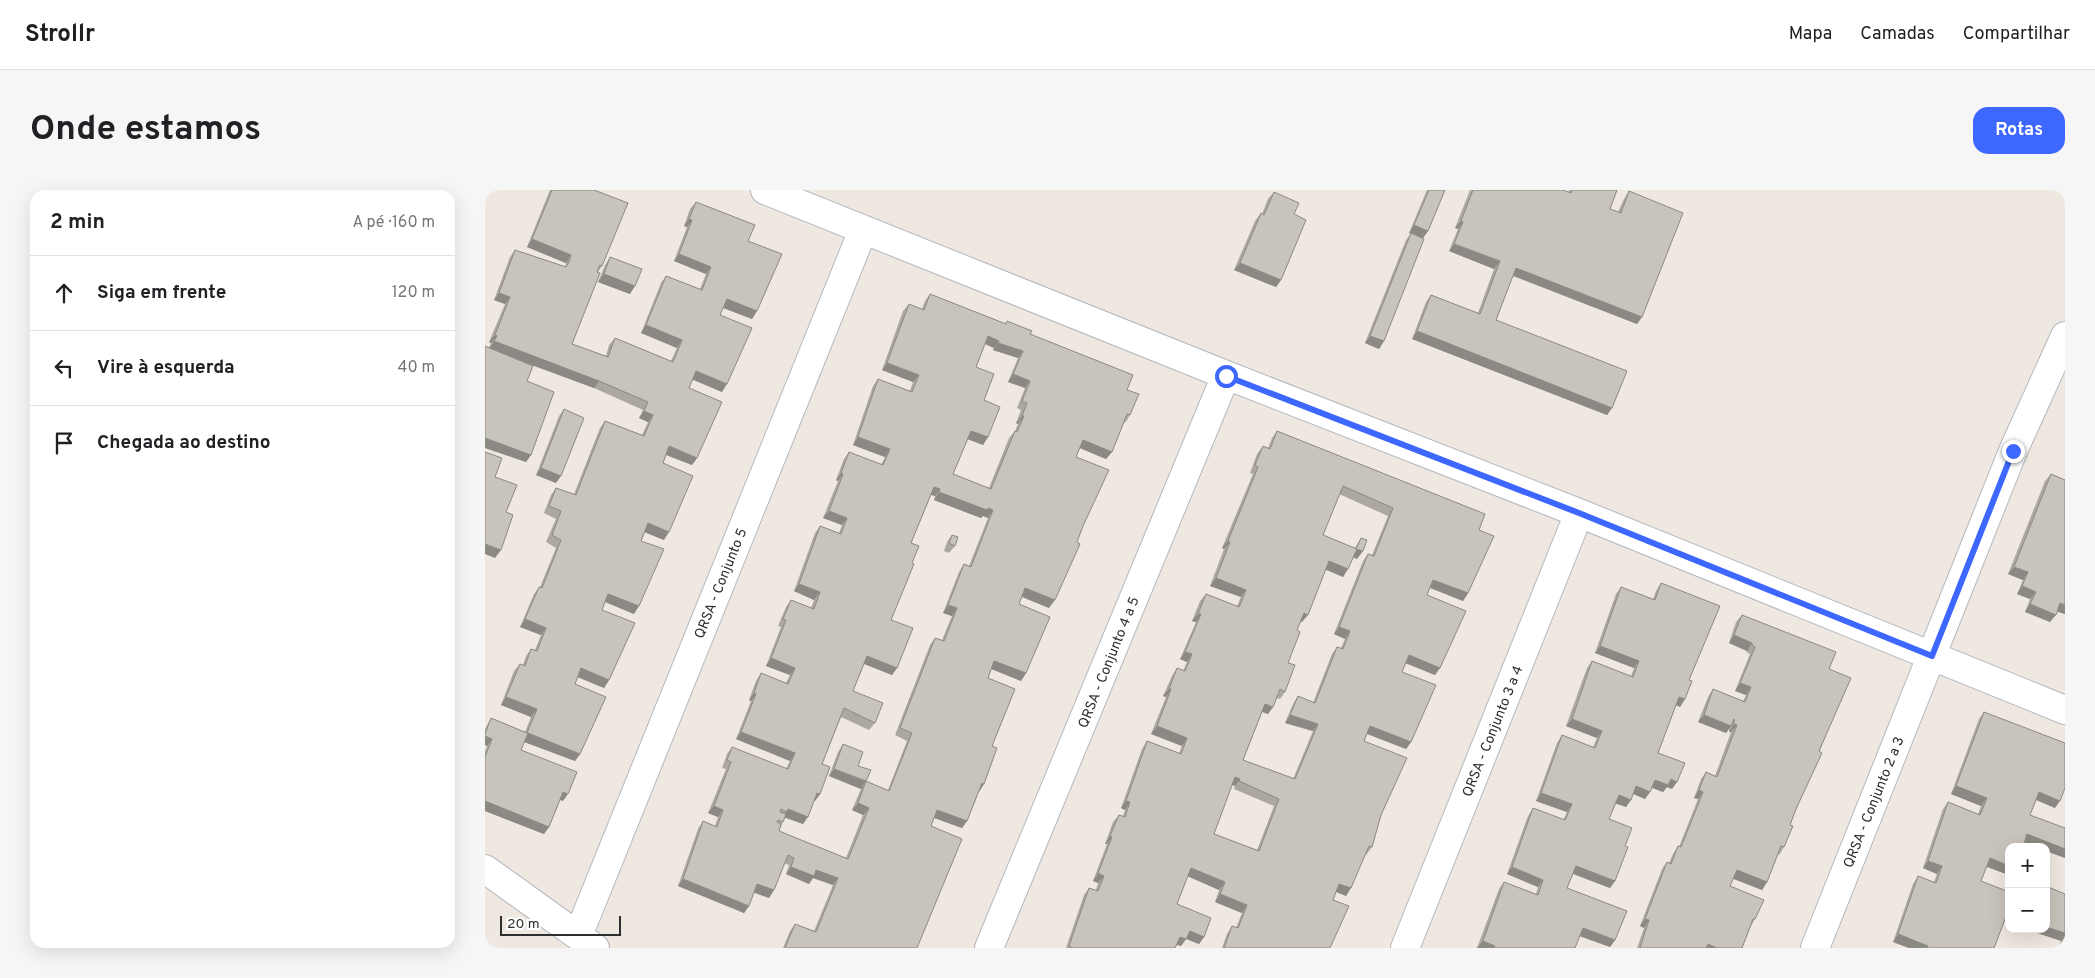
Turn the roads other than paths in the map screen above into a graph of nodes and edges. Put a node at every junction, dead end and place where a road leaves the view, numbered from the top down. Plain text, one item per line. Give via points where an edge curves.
1 (765, 190) edge
2 (863, 230) junction
3 (2065, 336) edge
4 (1226, 376) junction
5 (1579, 513) junction
6 (1932, 656) junction
7 (2065, 710) edge
8 (485, 869) edge
9 (586, 942) edge
10 (989, 948) edge
11 (1405, 948) edge
12 (1815, 948) edge

1 - 2 street
2 - 4 street
2 - 9 street, QRSA - Conjunto 5
3 - 6 street, QRSA - Conjunto 2 a 3 via 2013,451
4 - 5 street
4 - 10 street, QRSA - Conjunto 4 a 5
5 - 6 street
5 - 11 street, QRSA - Conjunto 3 a 4
6 - 7 street
6 - 12 street, QRSA - Conjunto 2 a 3
8 - 9 street

